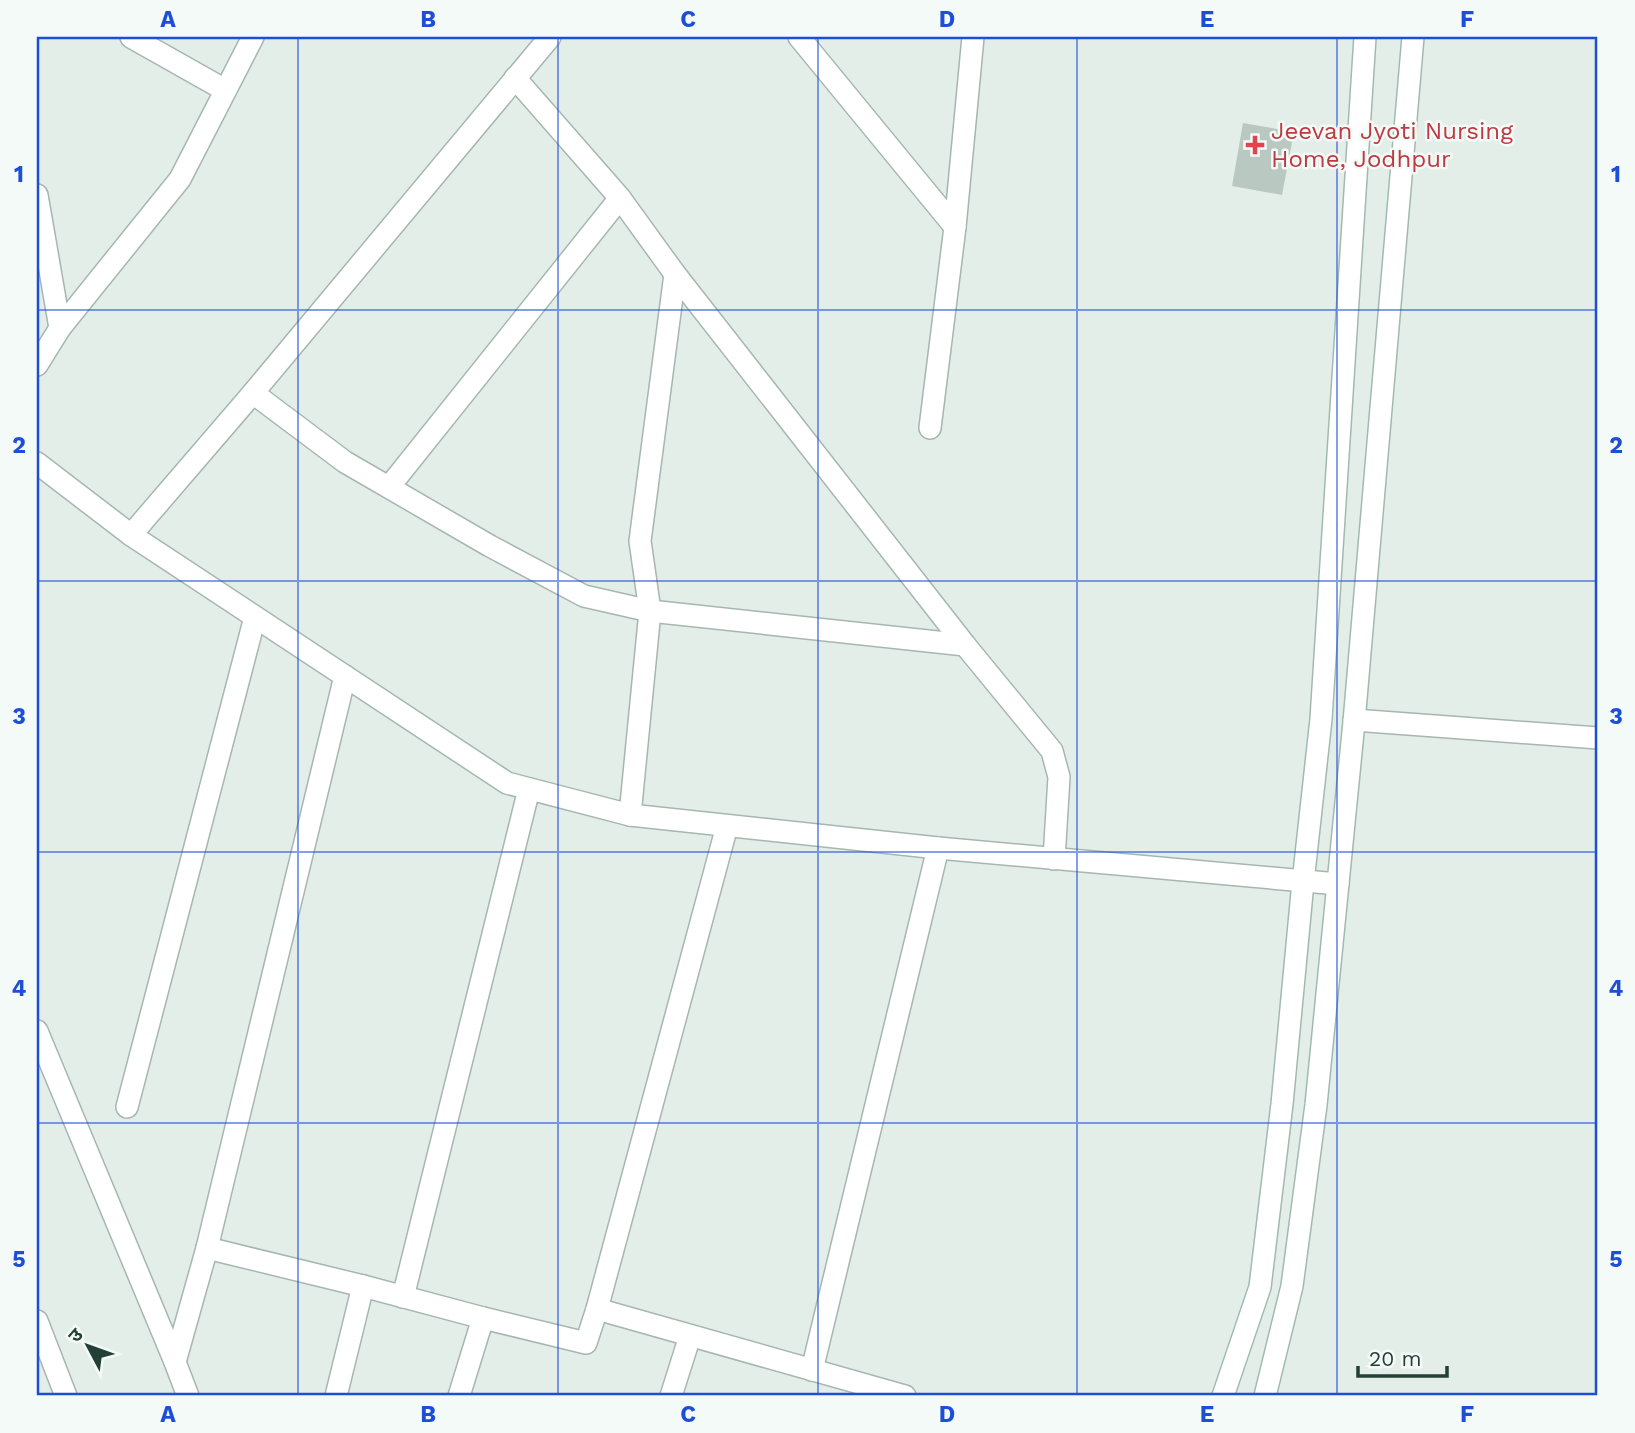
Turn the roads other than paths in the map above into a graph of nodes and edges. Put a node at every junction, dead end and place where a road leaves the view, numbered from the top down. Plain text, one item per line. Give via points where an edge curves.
1 (131, 37) edge
2 (253, 37) edge
3 (551, 37) edge
4 (799, 37) edge
5 (974, 37) edge
6 (1365, 37) edge
7 (1413, 37) edge
8 (515, 78) junction
9 (225, 90) junction
10 (37, 195) edge
11 (620, 198) junction
12 (955, 227) junction
13 (674, 274) junction
14 (60, 328) junction
15 (37, 365) edge
16 (253, 393) junction
17 (930, 428) dead end
18 (37, 465) edge
19 (388, 487) junction
20 (131, 535) junction
21 (650, 611) junction
22 (255, 617) junction
23 (965, 645) junction
24 (345, 676) junction
25 (1354, 720) junction
26 (1598, 738) edge
27 (529, 789) junction
28 (630, 816) junction
29 (727, 825) junction
30 (938, 848) junction
31 (1054, 859) junction
32 (1303, 882) junction
33 (1338, 884) junction
34 (37, 1031) edge
35 (127, 1107) dead end
36 (207, 1248) junction
37 (363, 1286) junction
38 (404, 1297) junction
39 (597, 1309) junction
40 (483, 1318) junction
41 (37, 1321) edge
42 (691, 1336) junction
43 (175, 1362) junction
44 (812, 1370) junction
45 (882, 1393) edge
46 (66, 1396) edge
47 (188, 1396) edge
48 (336, 1396) edge
49 (459, 1396) edge
50 (671, 1396) edge
51 (905, 1396) edge
52 (1223, 1396) edge
53 (1265, 1396) edge

1 - 9 street
2 - 9 street
3 - 8 street
4 - 12 street
5 - 12 street
6 - 32 street via 1321,719
7 - 25 street
8 - 11 street
8 - 16 street
9 - 14 street via 180,179
10 - 14 street
11 - 13 street
11 - 19 street
12 - 17 street
13 - 21 street via 640,541
13 - 23 street
14 - 15 street
16 - 19 street via 345,462
16 - 20 street
18 - 20 street
19 - 21 street via 583,596
20 - 22 street
21 - 23 street
21 - 28 street
22 - 24 street
22 - 35 street
23 - 31 street via 1052,751 1059,777
24 - 27 street via 507,783
24 - 36 street
25 - 26 street
25 - 33 street
27 - 28 street
27 - 38 street
28 - 29 street
29 - 30 street
29 - 39 street
30 - 31 street
30 - 44 street
31 - 32 street
32 - 33 street
32 - 52 street via 1260,1287
33 - 53 street via 1292,1286
34 - 43 street
36 - 37 street
36 - 43 street
37 - 38 street
37 - 48 street
38 - 40 street
39 - 40 street via 586,1343
39 - 42 street
40 - 49 street
41 - 46 street
42 - 44 street
42 - 50 street
43 - 47 street
44 - 45 street
45 - 51 street

